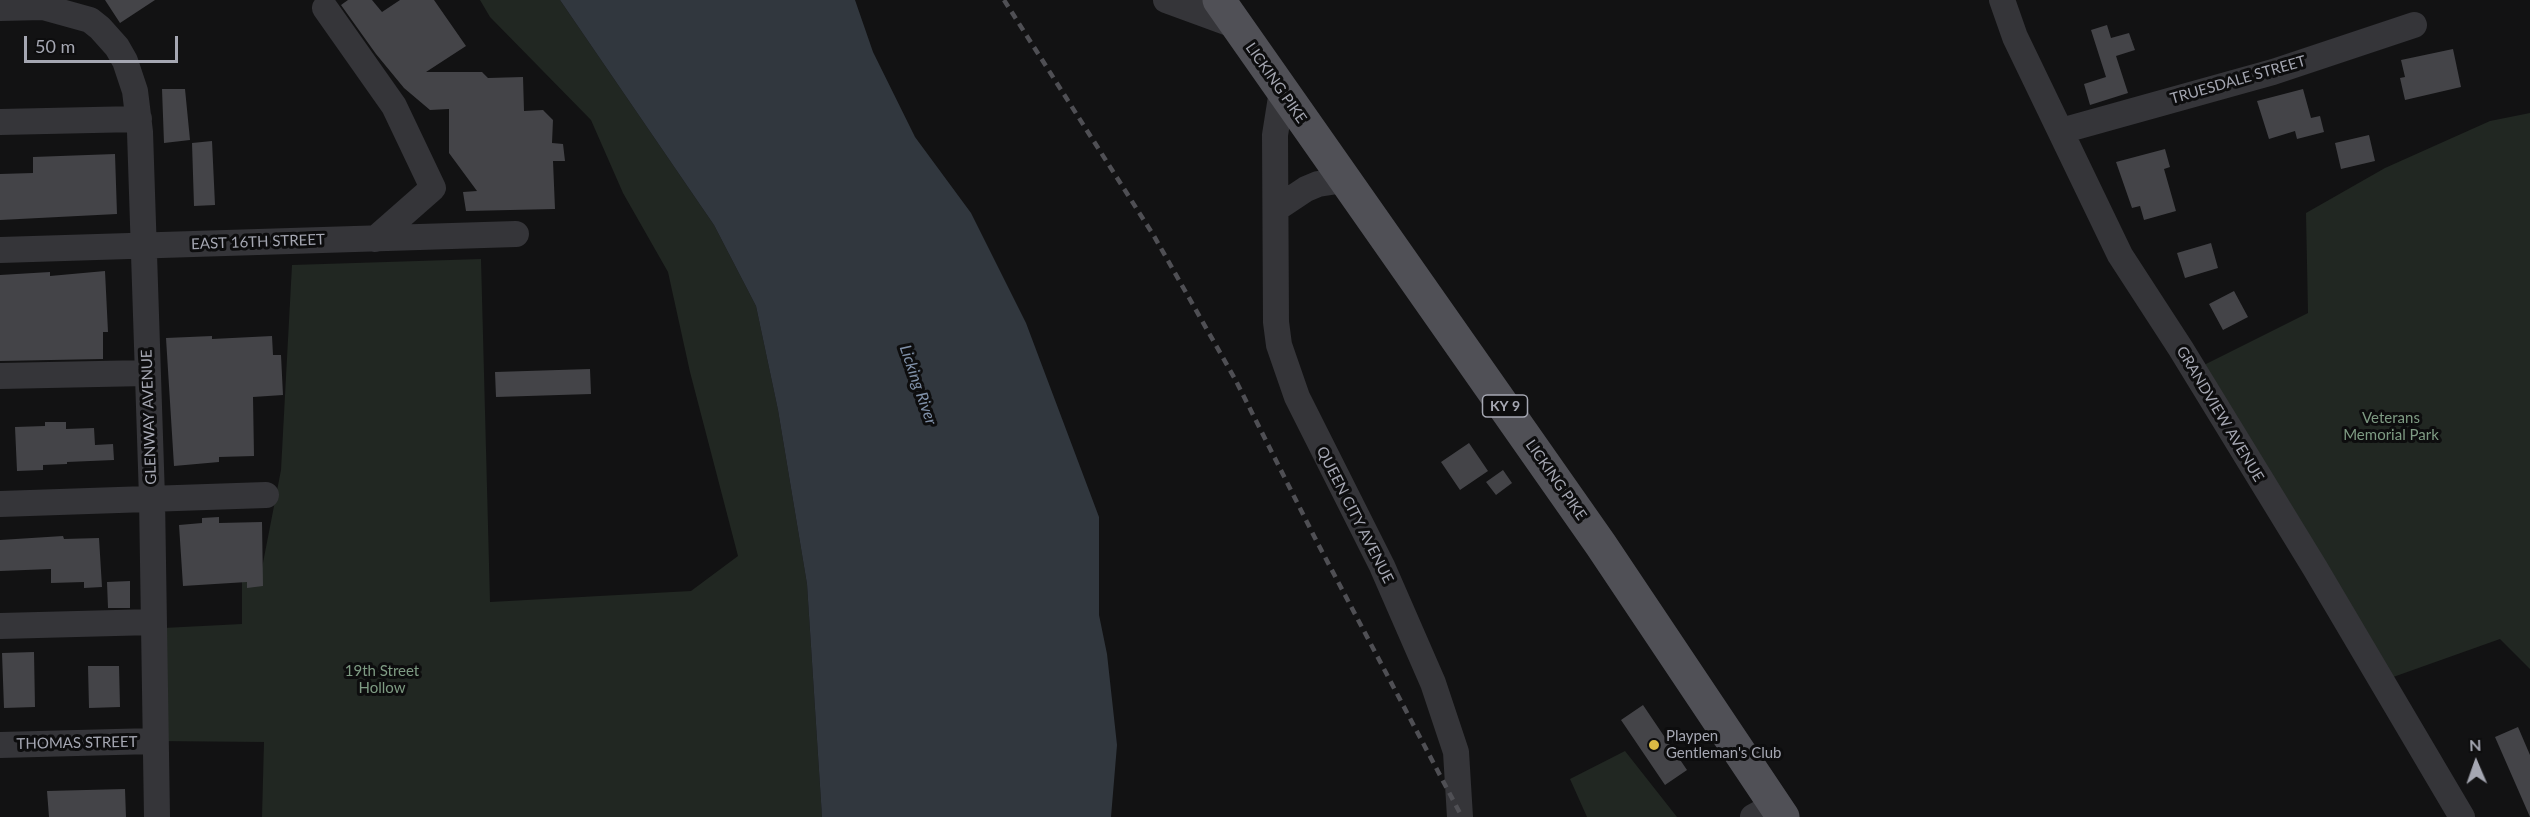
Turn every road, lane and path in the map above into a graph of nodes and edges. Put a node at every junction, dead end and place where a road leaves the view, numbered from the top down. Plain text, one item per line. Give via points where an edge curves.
1 (1166, 0) edge
2 (2002, 0) edge
3 (0, 8) edge
4 (325, 8) dead end
5 (1228, 13) edge
6 (2414, 25) dead end
7 (1282, 91) junction
8 (139, 118) junction
9 (0, 122) edge
10 (2061, 131) junction
11 (1344, 180) junction
12 (1276, 209) junction
13 (516, 234) dead end
14 (375, 239) junction
15 (142, 246) junction
16 (0, 250) edge
17 (147, 373) junction
18 (0, 376) edge
19 (266, 495) dead end
20 (152, 498) junction
21 (0, 504) edge
22 (154, 622) junction
23 (0, 626) edge
24 (154, 741) junction
25 (0, 745) edge
26 (1771, 813) edge
27 (157, 817) edge
28 (1460, 817) edge
29 (2462, 817) edge

1 - 5 street
2 - 10 street, GRANDVIEW AVENUE via 2015,37
3 - 8 street, GLENWAY AVENUE via 43,7 90,20 117,47 125,61
4 - 14 street via 394,106 433,188
5 - 7 main road, LICKING PIKE / KY 9
6 - 10 street, TRUESDALE STREET via 2273,72
7 - 11 main road, LICKING PIKE / KY 9
7 - 12 street, QUEEN CITY AVENUE via 1275,135
8 - 9 street
8 - 15 street, GLENWAY AVENUE
10 - 29 street, GRANDVIEW AVENUE via 2120,255 2315,568
11 - 12 street via 1306,189
11 - 26 main road, LICKING PIKE / KY 9 via 1588,526
12 - 28 street, QUEEN CITY AVENUE via 1279,345 1297,397 1382,566 1433,683 1456,752
13 - 14 street, EAST 16TH STREET
14 - 15 street, EAST 16TH STREET
15 - 16 street, EAST 16TH STREET
15 - 17 street, GLENWAY AVENUE
17 - 18 street
17 - 20 street, GLENWAY AVENUE
19 - 20 street
20 - 21 street
20 - 22 street, GLENWAY AVENUE
22 - 23 street
22 - 24 street, GLENWAY AVENUE
24 - 25 street, THOMAS STREET
24 - 27 street, GLENWAY AVENUE

